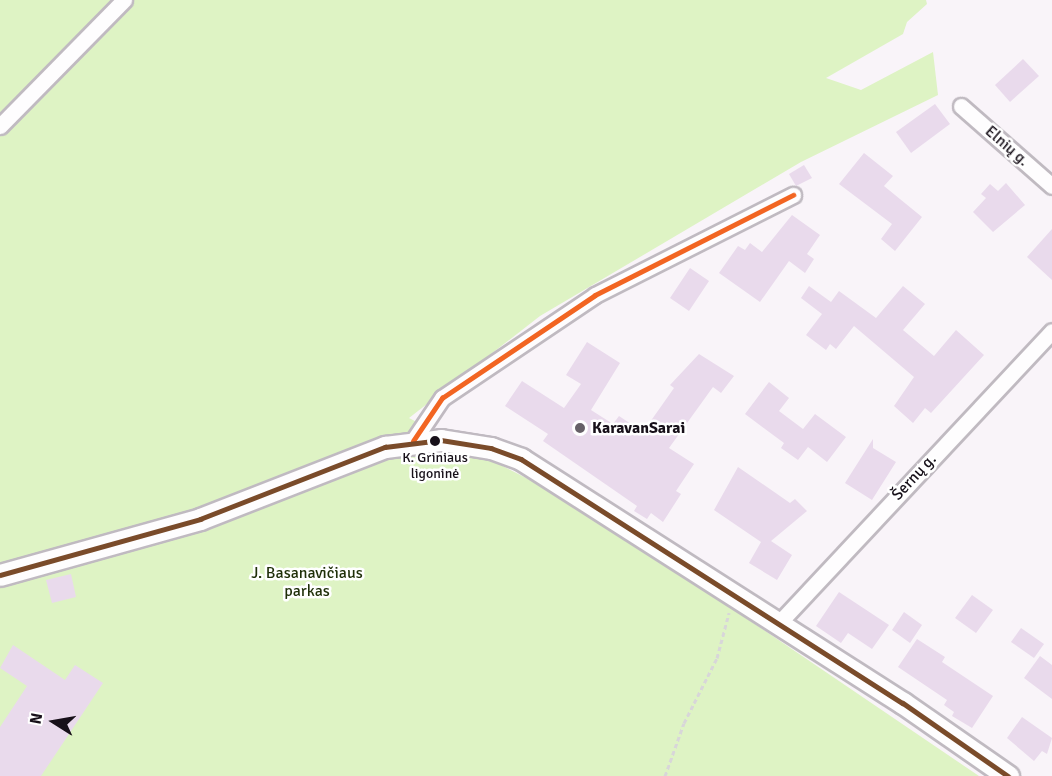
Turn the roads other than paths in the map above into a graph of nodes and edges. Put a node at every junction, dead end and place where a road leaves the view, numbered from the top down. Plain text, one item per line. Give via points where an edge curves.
1 (124, 0) edge
2 (961, 106) dead end
3 (0, 126) edge
4 (1051, 184) edge
5 (793, 195) dead end
6 (1052, 331) edge
7 (412, 441) junction
8 (0, 575) edge
9 (778, 624) junction
10 (1008, 776) edge

1 - 3 street
2 - 4 street, Elnių g.
5 - 7 street via 595,295 442,398
6 - 9 street, Šernų g.
7 - 8 street via 340,463 200,519
7 - 9 street via 464,443 521,459
9 - 10 street

